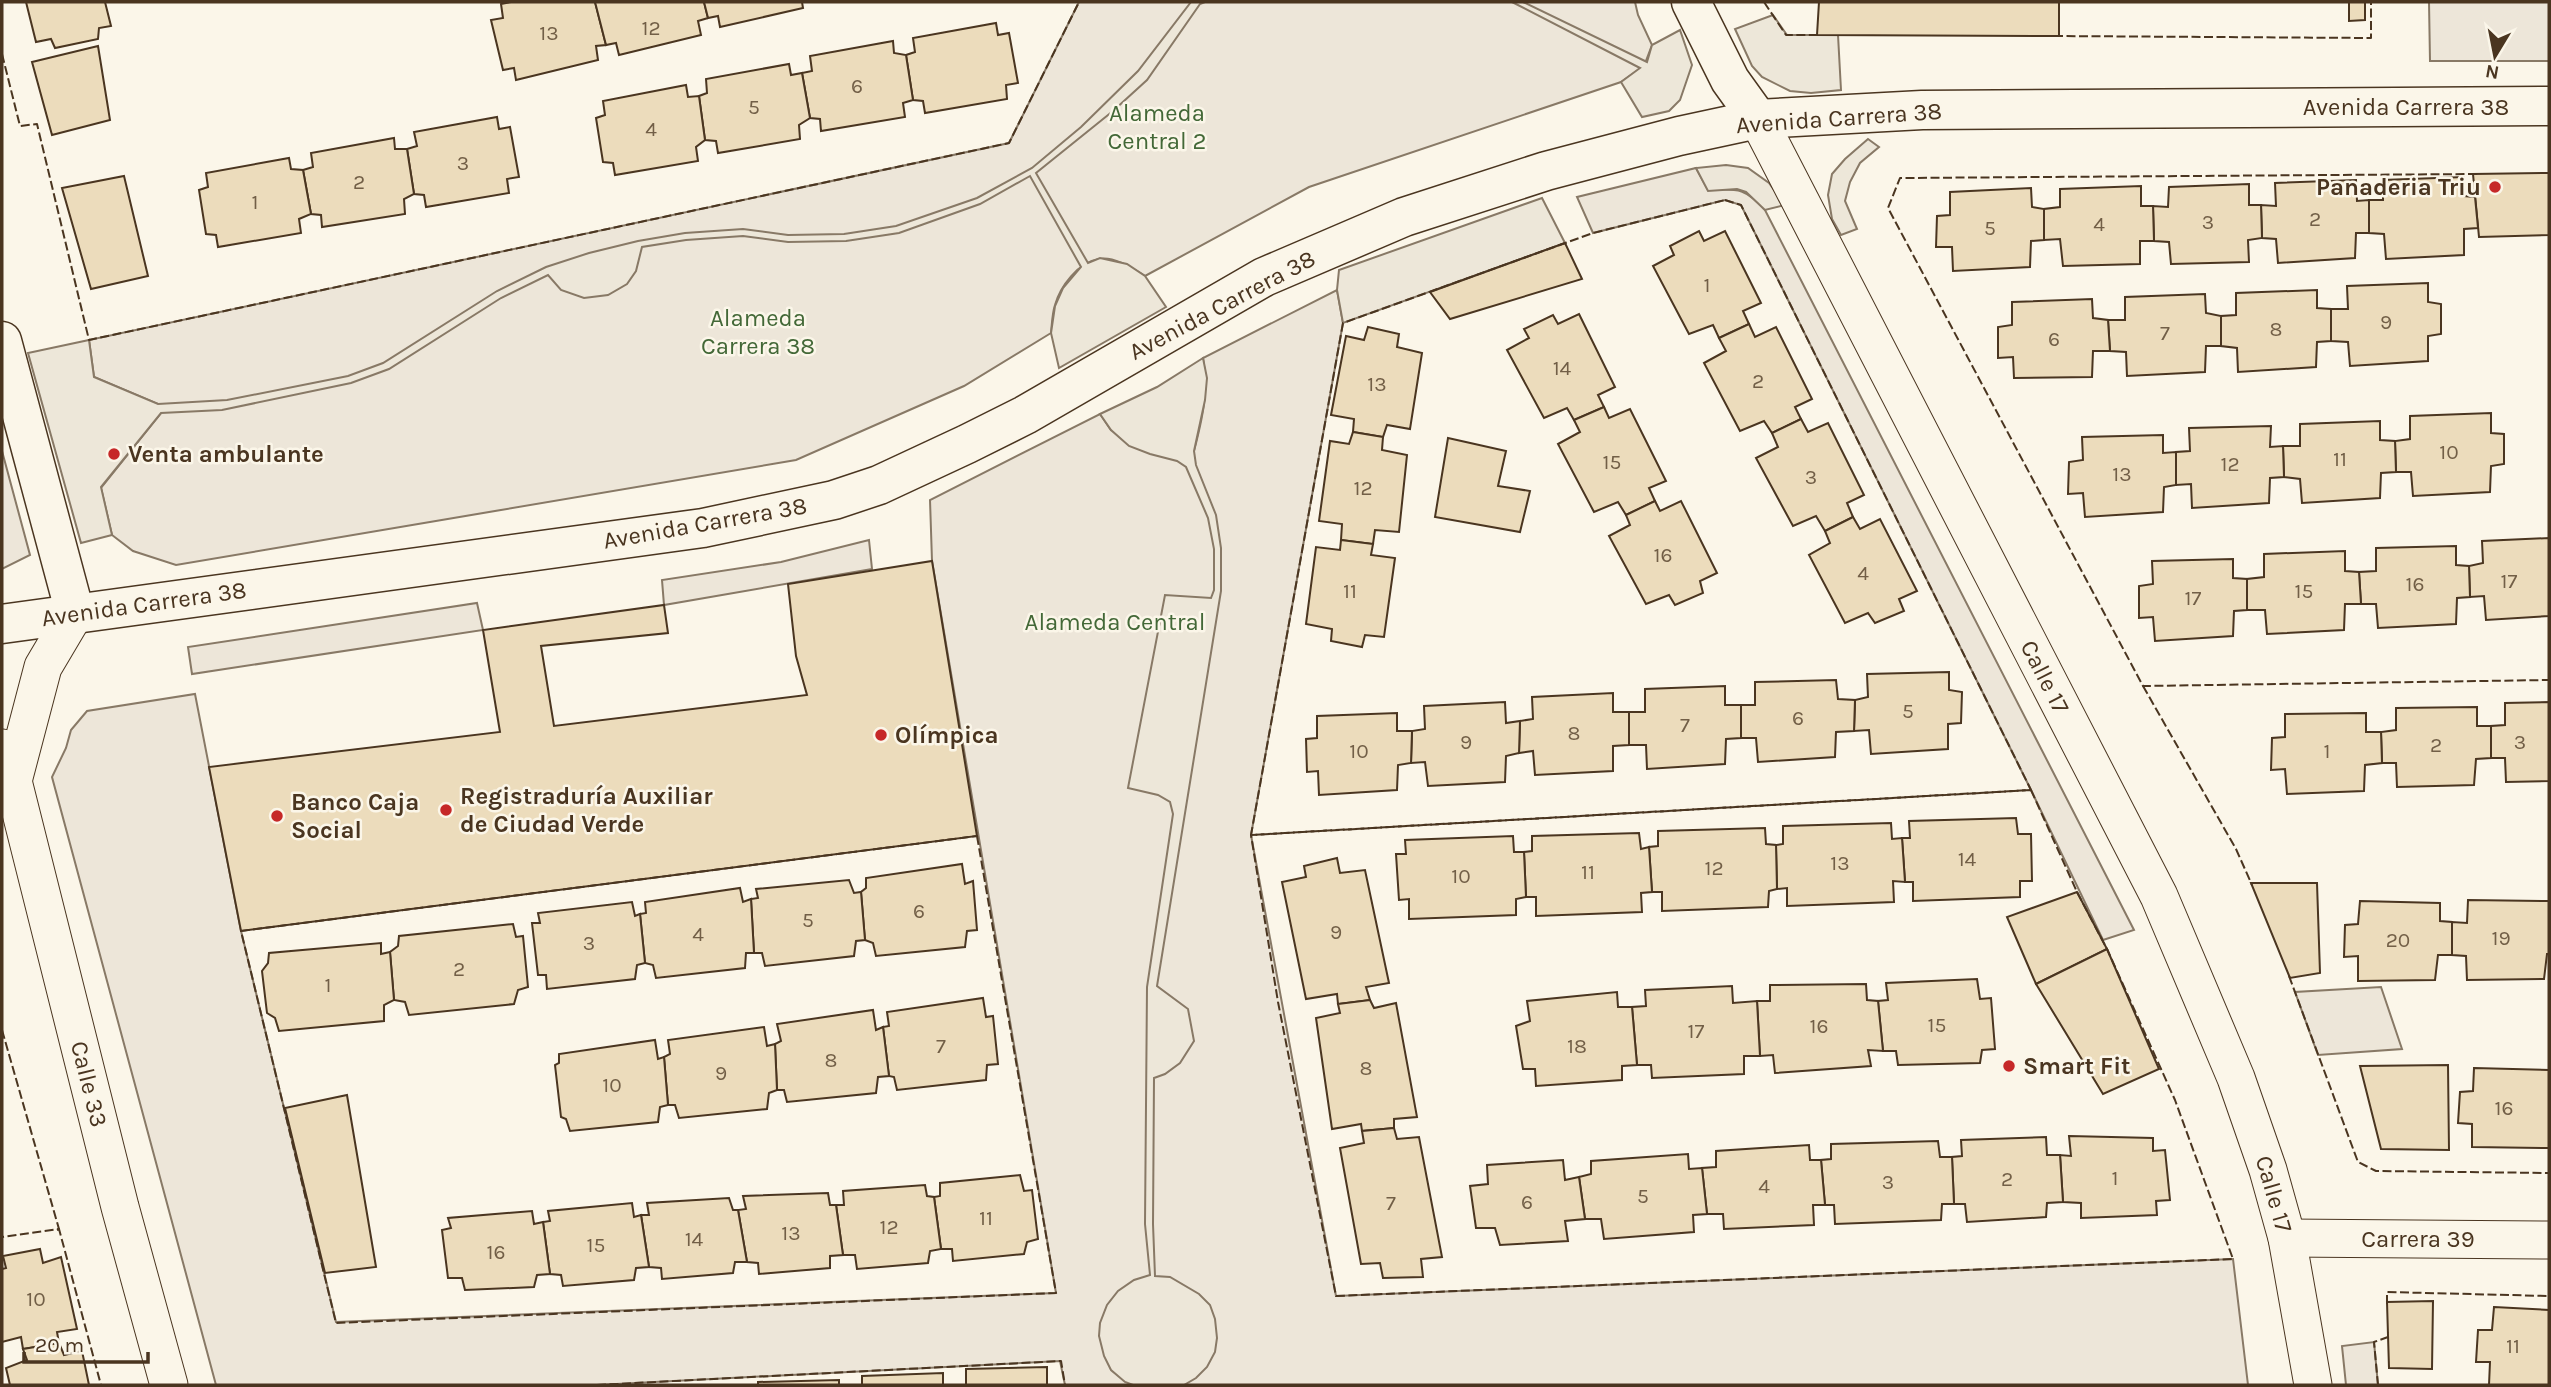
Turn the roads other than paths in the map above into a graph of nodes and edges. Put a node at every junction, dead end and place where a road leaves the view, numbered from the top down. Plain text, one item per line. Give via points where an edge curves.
1 (1691, 2) edge
2 (2549, 106) edge
3 (1758, 119) junction
4 (2, 341) edge
5 (75, 613) junction
6 (2, 624) edge
7 (7, 764) edge
8 (2287, 1237) junction
9 (2549, 1240) edge
10 (169, 1385) edge
11 (2313, 1385) edge

1 - 3 main road, Calle 17 via 1730,80
2 - 3 main road, Avenida Carrera 38 via 1922,110
3 - 5 main road, Avenida Carrera 38 via 1533,175 1380,227 1264,277 967,444 880,485 834,499 703,528
3 - 8 street, Calle 17 via 2159,896 2236,1078
4 - 5 main road
5 - 6 main road, Avenida Carrera 38
5 - 7 street, Calle 33 via 43,667
7 - 10 street, Calle 33
8 - 9 street, Carrera 39
8 - 11 street, Calle 17

